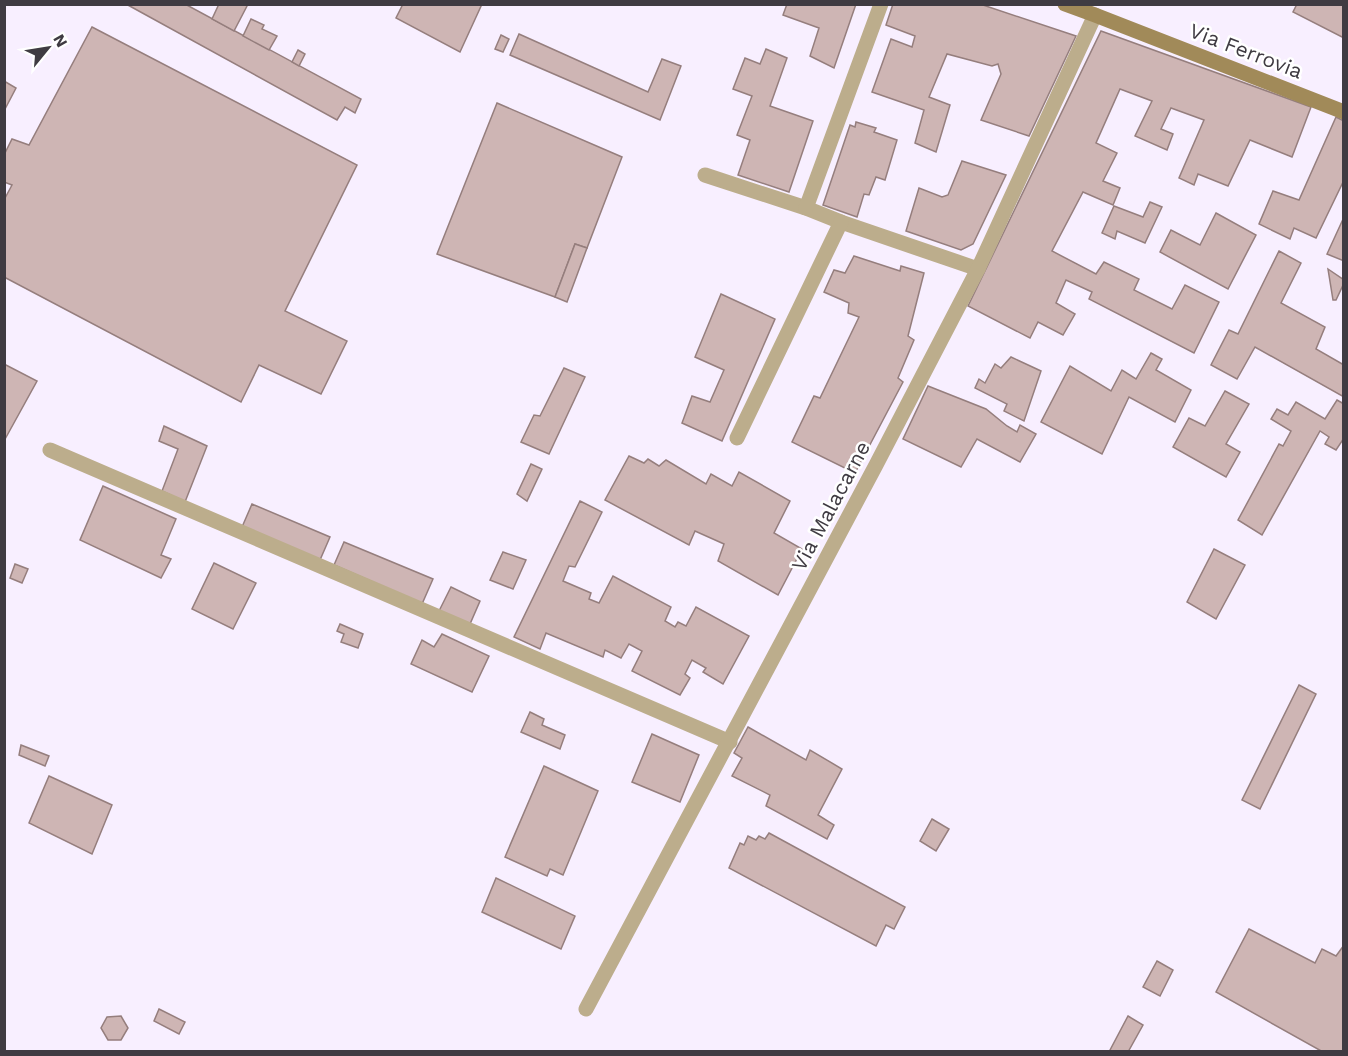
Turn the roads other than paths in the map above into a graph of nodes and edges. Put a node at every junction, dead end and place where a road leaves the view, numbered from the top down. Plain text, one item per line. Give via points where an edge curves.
1 (881, 4) edge
2 (1065, 4) edge
3 (1095, 15) junction
4 (1344, 112) edge
5 (705, 175) dead end
6 (806, 208) junction
7 (841, 222) junction
8 (978, 269) junction
9 (737, 438) dead end
10 (50, 450) dead end
11 (730, 742) junction
12 (586, 1009) dead end

1 - 6 street
2 - 3 main road, Via Ferrovia
3 - 4 main road, Via Ferrovia
3 - 8 street, Via Malacarne
5 - 6 street
6 - 7 street
7 - 8 street
7 - 9 street
8 - 11 street, Via Malacarne
10 - 11 street
11 - 12 street, Via Malacarne

